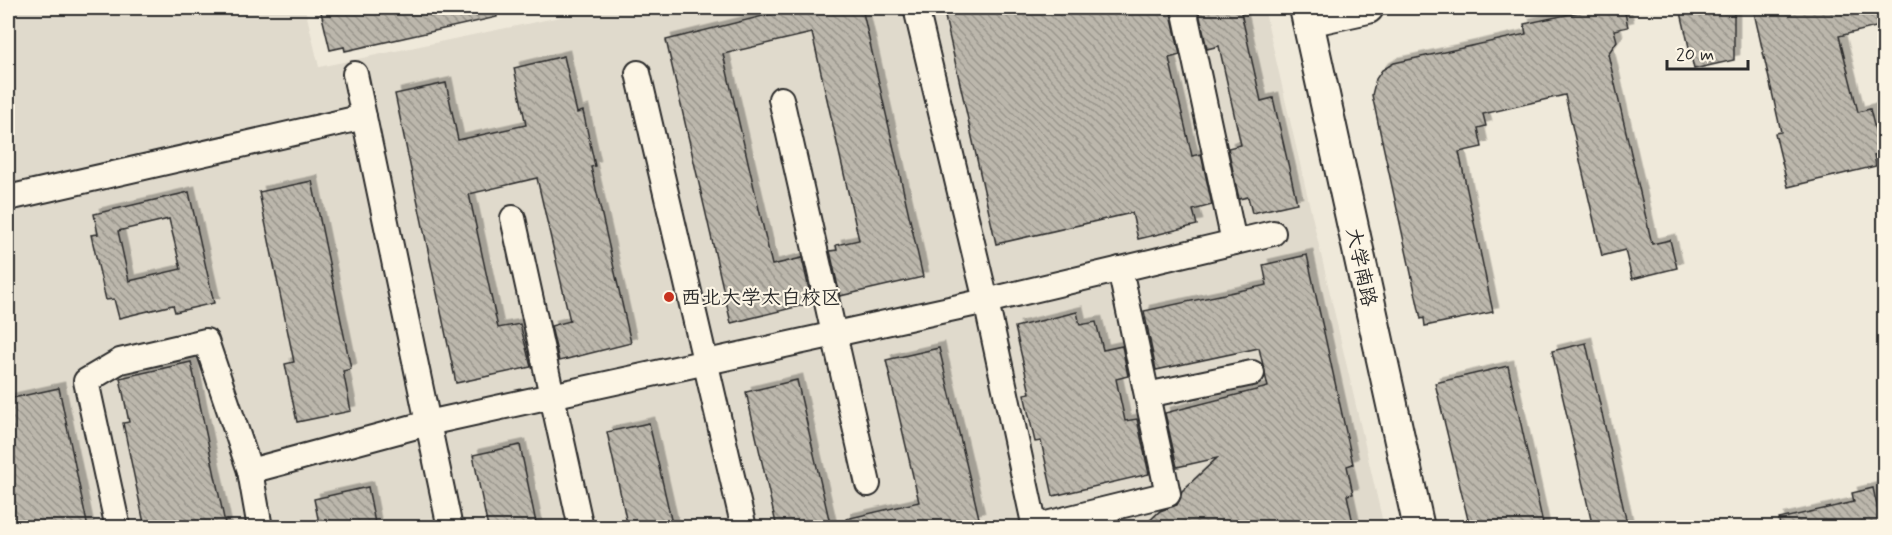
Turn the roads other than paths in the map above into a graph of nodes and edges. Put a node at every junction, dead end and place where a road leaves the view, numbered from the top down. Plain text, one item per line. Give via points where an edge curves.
1 (916, 8) edge
2 (1184, 8) edge
3 (1368, 8) edge
4 (1307, 14) edge
5 (638, 73) dead end
6 (355, 74) dead end
7 (781, 99) dead end
8 (364, 117) junction
9 (8, 198) edge
10 (513, 218) dead end
11 (1273, 233) dead end
12 (1234, 242) junction
13 (1120, 269) junction
14 (986, 301) junction
15 (834, 334) junction
16 (706, 363) junction
17 (1252, 373) dead end
18 (1147, 395) junction
19 (552, 396) junction
20 (428, 423) junction
21 (250, 471) junction
22 (868, 484) dead end
23 (1035, 527) edge
24 (118, 528) edge
25 (260, 528) edge
26 (450, 528) edge
27 (581, 528) edge
28 (744, 528) edge
29 (1419, 528) edge

1 - 14 street
2 - 12 street
3 - 4 street
4 - 29 street, 大学南路
5 - 16 street
6 - 8 street
7 - 15 street
8 - 9 street
8 - 20 street
10 - 19 street
11 - 12 street
12 - 13 street
13 - 14 street
13 - 18 street
14 - 15 street
14 - 23 street
15 - 16 street
15 - 22 street
16 - 19 street
16 - 28 street
17 - 18 street
18 - 23 street via 1168,494
19 - 20 street
19 - 27 street
20 - 21 street
20 - 26 street
21 - 24 street via 206,341 120,361 86,381
21 - 25 street

